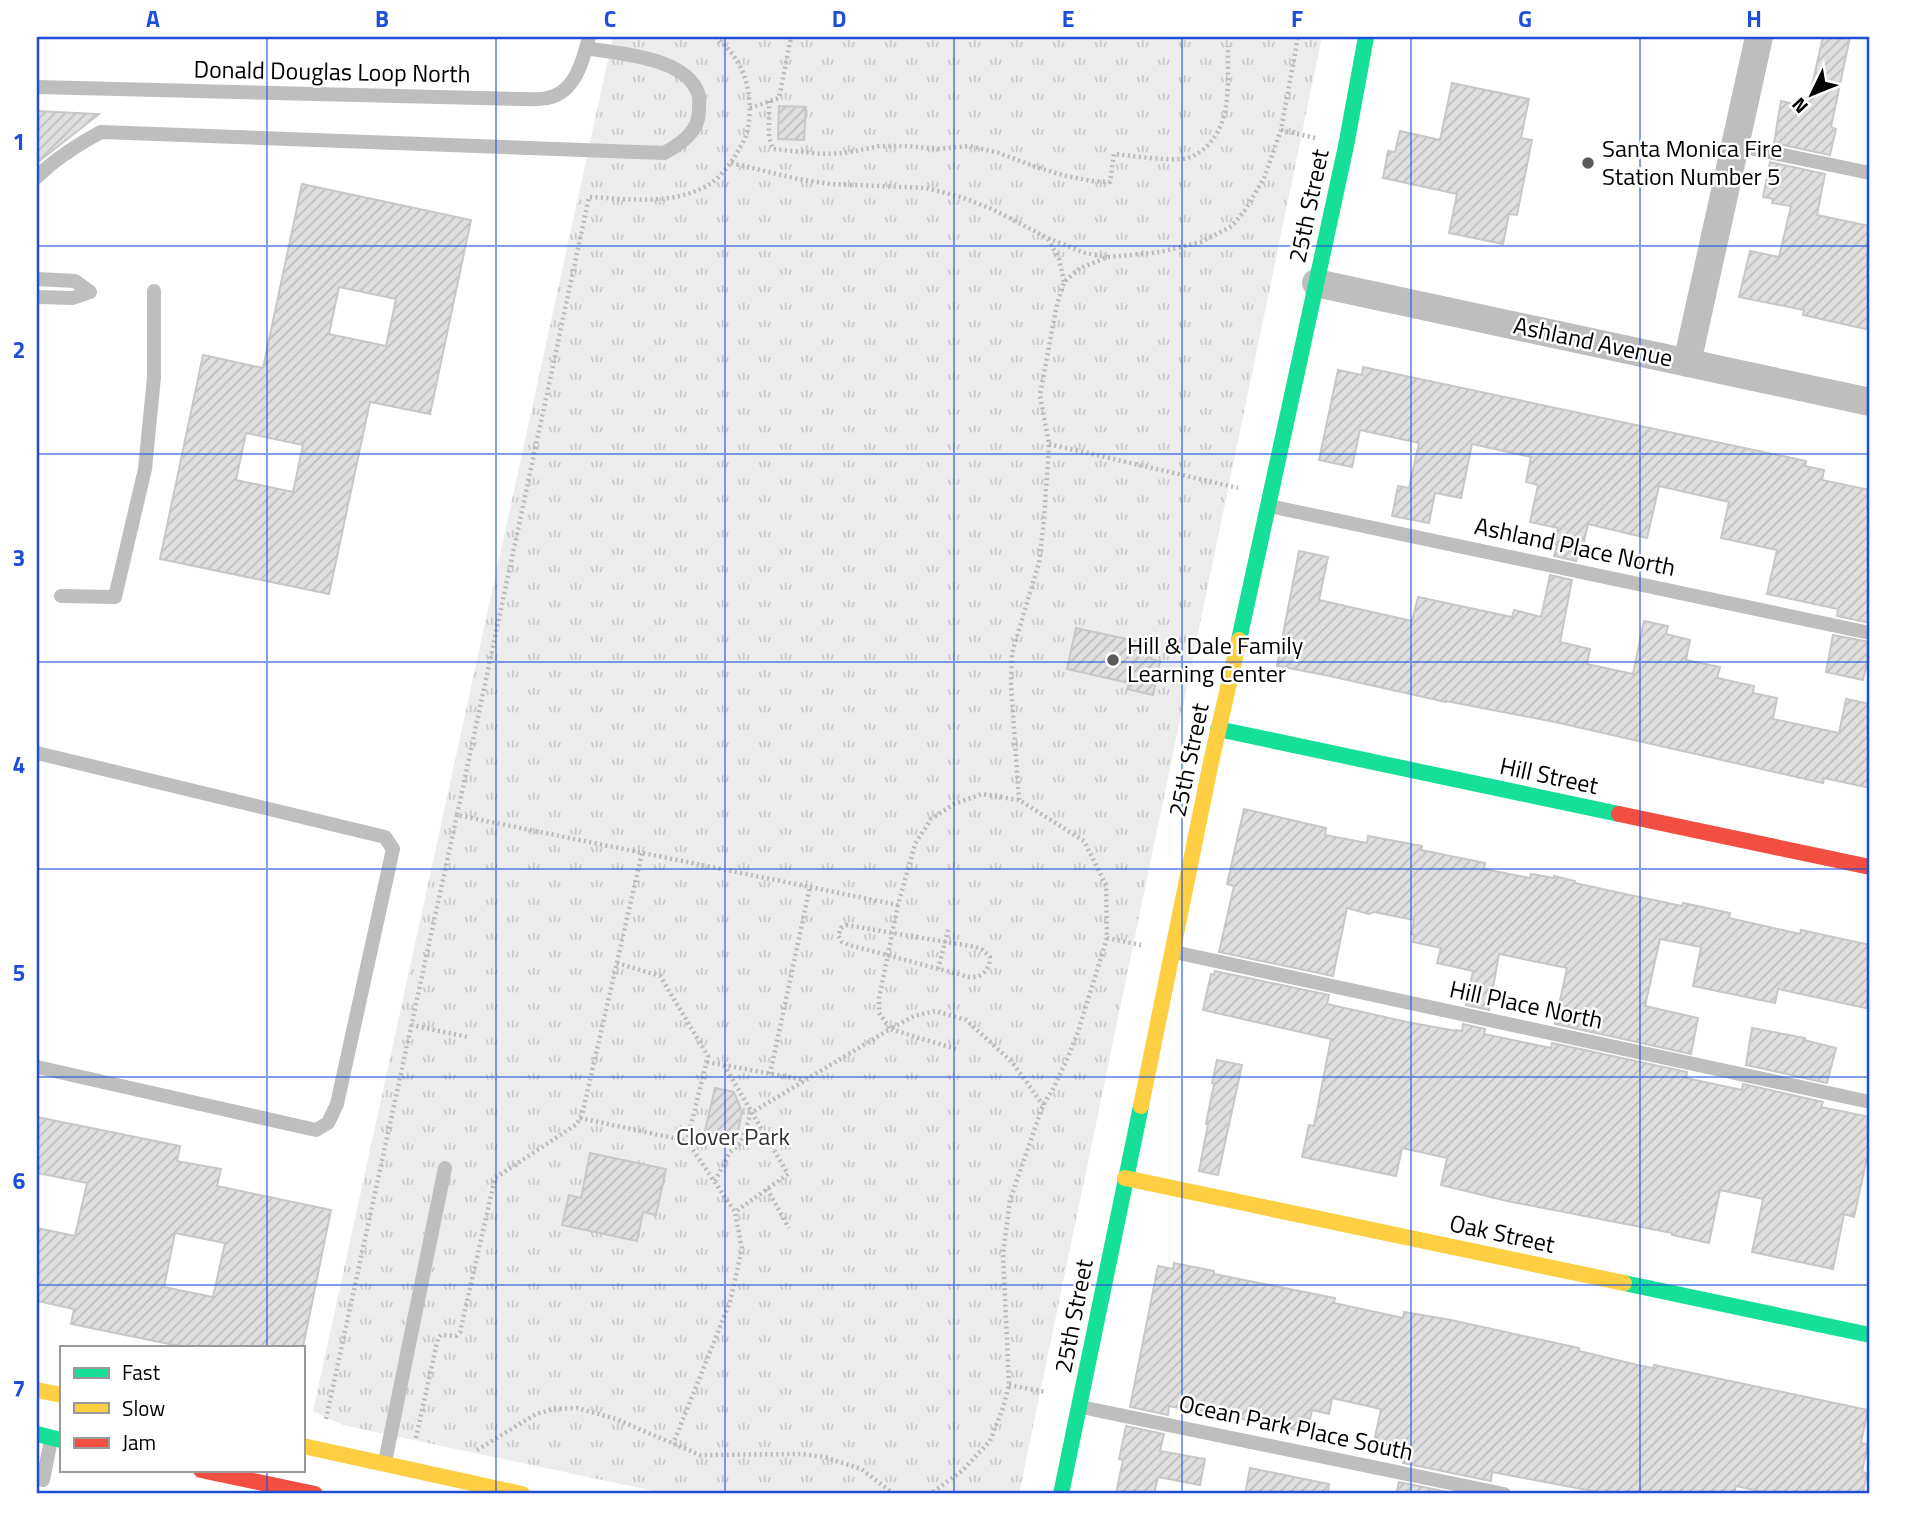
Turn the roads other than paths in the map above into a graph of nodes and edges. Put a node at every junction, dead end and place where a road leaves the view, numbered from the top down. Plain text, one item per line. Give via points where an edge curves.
1 (1366, 37) edge
2 (1759, 37) edge
3 (588, 42) edge
4 (37, 87) edge
5 (1735, 145) junction
6 (1870, 173) edge
7 (37, 177) edge
8 (37, 279) edge
9 (1316, 283) junction
10 (154, 291) dead end
11 (37, 298) edge
12 (1687, 363) junction
13 (1870, 402) edge
14 (1269, 506) junction
15 (61, 596) dead end
16 (1870, 633) edge
17 (1218, 729) junction
18 (37, 753) edge
19 (1870, 867) edge
20 (1173, 952) junction
21 (37, 1067) edge
22 (1870, 1102) edge
23 (445, 1168) dead end
24 (1125, 1178) junction
25 (1870, 1335) edge
26 (37, 1390) edge
27 (60, 1395) edge
28 (1079, 1406) junction
29 (50, 1437) edge
30 (304, 1446) edge
31 (385, 1463) junction
32 (210, 1472) edge
33 (43, 1479) dead end
34 (315, 1494) edge
35 (522, 1494) edge
36 (1060, 1494) edge
37 (1504, 1494) edge

1 - 9 street, 25th Street
2 - 5 street
3 - 4 lane, Donald Douglas Loop North via 568,88 548,98
3 - 7 lane via 660,62 685,74 699,94 693,131 664,153 101,132 76,145
5 - 6 lane
5 - 12 street
8 - 11 lane via 75,281 90,292 73,298
9 - 12 street, Ashland Avenue
9 - 14 street, 25th Street
10 - 15 lane via 154,377 145,469 115,597
12 - 13 street, Ashland Avenue
14 - 16 lane, Ashland Place North
14 - 17 street, 25th Street
17 - 19 street, Hill Street
17 - 20 street, 25th Street
18 - 21 lane via 385,837 393,849 337,1104 328,1124 316,1130
20 - 22 lane, Hill Place North
20 - 24 street, 25th Street
23 - 31 lane
24 - 25 street, Oak Street
24 - 28 street, 25th Street
26 - 27 street
28 - 36 street, 25th Street
28 - 37 lane, Ocean Park Place South
29 - 33 lane
30 - 31 street
31 - 35 street
32 - 34 street

